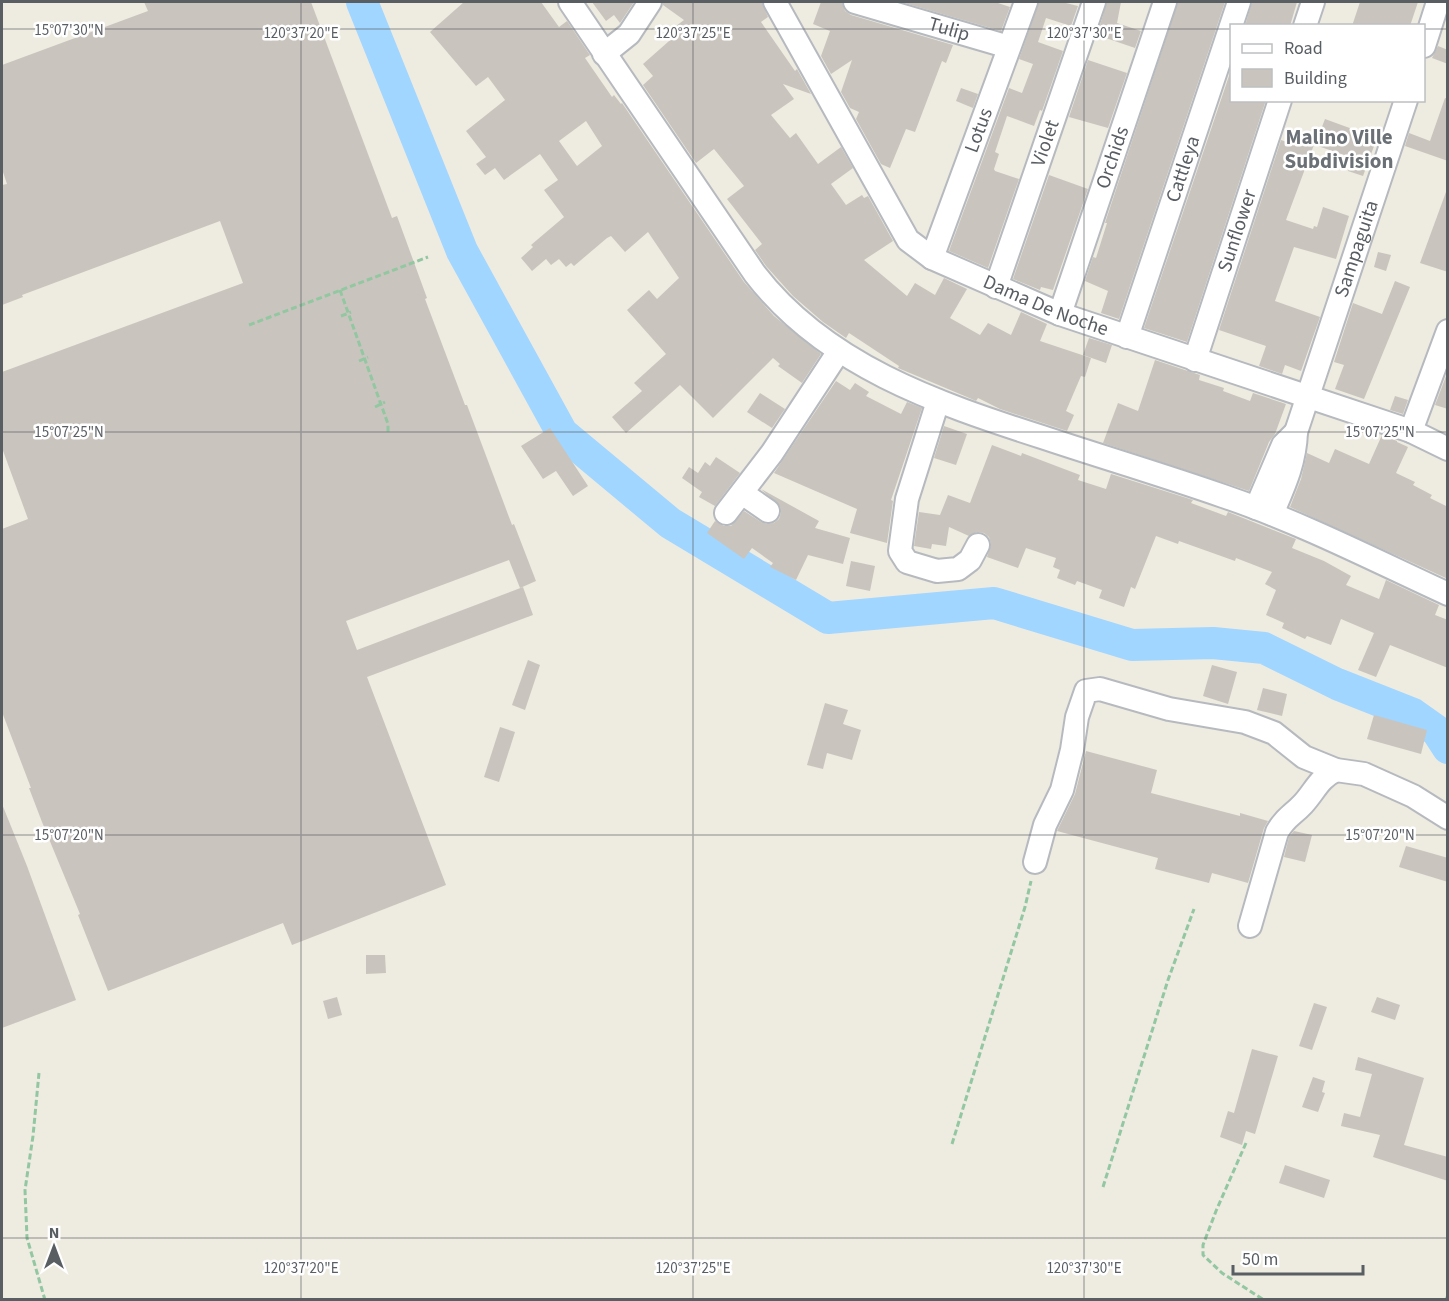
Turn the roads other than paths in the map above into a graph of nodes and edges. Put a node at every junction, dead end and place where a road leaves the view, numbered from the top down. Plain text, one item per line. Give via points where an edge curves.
1 (570, 2) edge
2 (650, 2) edge
3 (775, 2) edge
4 (855, 2) edge
5 (1026, 2) edge
6 (1094, 2) edge
7 (1165, 2) edge
8 (1239, 2) edge
9 (1313, 2) edge
10 (1438, 2) edge
11 (1232, 24) edge
12 (1306, 24) edge
13 (1230, 29) edge
14 (1425, 43) edge
15 (1009, 47) junction
16 (604, 54) junction
17 (1279, 102) edge
18 (1405, 102) edge
19 (932, 258) junction
20 (996, 287) junction
21 (1060, 314) junction
22 (1448, 331) edge
23 (1127, 337) junction
24 (839, 351) junction
25 (1195, 360) junction
26 (1307, 397) junction
27 (938, 401) junction
28 (1411, 431) junction
29 (1448, 449) edge
30 (742, 494) junction
31 (1268, 501) junction
32 (768, 511) dead end
33 (726, 513) dead end
34 (978, 545) dead end
35 (1448, 594) edge
36 (1336, 770) junction
37 (1448, 818) edge
38 (1035, 862) road end
39 (1250, 926) dead end

1 - 16 street
2 - 16 street via 629,34
3 - 19 street, Dama De Noche via 908,240
4 - 15 street, Tulip
5 - 15 street, Lotus
6 - 20 street, Violet
7 - 21 street, Orchids
8 - 11 street, Cattleya
9 - 12 street
10 - 14 street
13 - 23 street, Cattleya
15 - 19 street, Lotus
16 - 24 street via 771,295
17 - 25 street, Sunflower
18 - 26 street, Sampaguita
19 - 20 street, Dama De Noche
20 - 21 street, Dama De Noche
21 - 23 street, Dama De Noche
22 - 28 street
23 - 25 street, Dama De Noche
24 - 27 street via 889,380
24 - 30 street
25 - 26 street, Dama De Noche
26 - 28 street, Dama De Noche
26 - 31 street, Sampaguita via 1296,432 1283,445
27 - 31 street via 979,417
27 - 34 street via 907,499 900,551 907,562 937,571 958,568 970,560
28 - 29 street, Dama De Noche
30 - 32 street
30 - 33 street
31 - 35 street
36 - 37 street via 1365,774 1413,796
36 - 38 street via 1304,757 1274,733 1245,722 1169,709 1100,689 1086,691 1062,790
36 - 39 street via 1326,774 1302,805 1283,820

